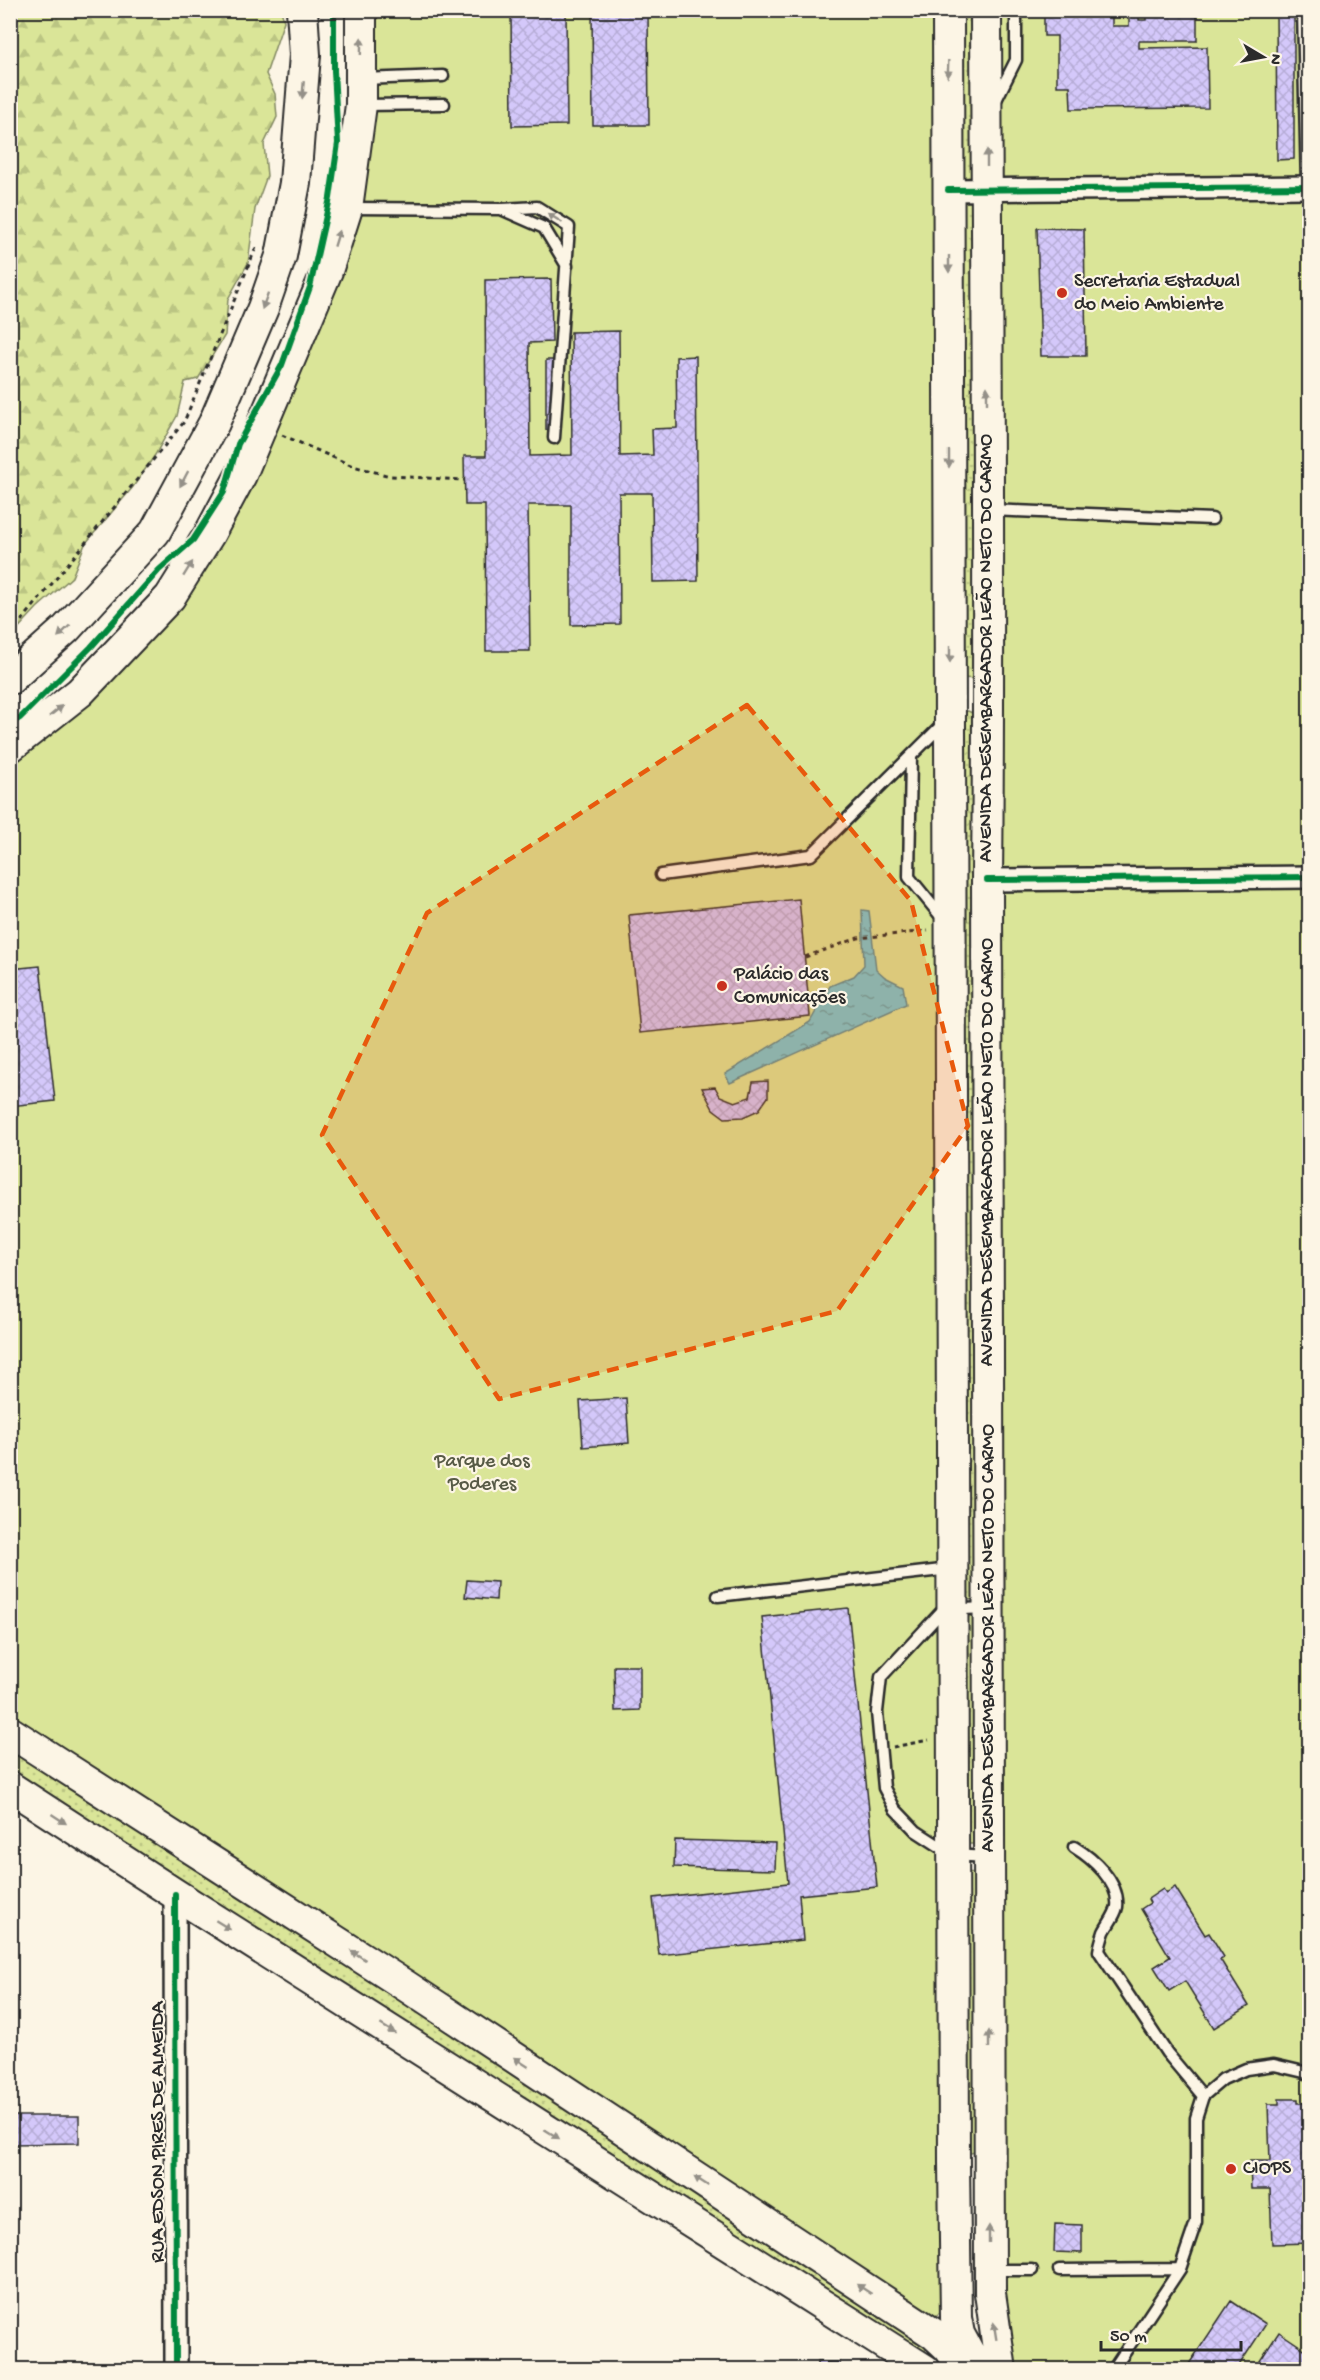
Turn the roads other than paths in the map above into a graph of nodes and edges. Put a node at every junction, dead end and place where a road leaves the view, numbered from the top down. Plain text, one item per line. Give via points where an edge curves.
1 (302, 10) edge
2 (361, 10) edge
3 (948, 10) edge
4 (986, 10) edge
5 (1016, 10) edge
6 (1303, 10) edge
7 (443, 76) dead end
8 (361, 92) junction
9 (444, 104) dead end
10 (987, 118) junction
11 (1308, 187) edge
12 (987, 189) junction
13 (948, 190) junction
14 (346, 208) junction
15 (502, 209) junction
16 (270, 247) junction
17 (567, 267) junction
18 (327, 272) junction
19 (554, 438) dead end
20 (987, 510) junction
21 (1212, 519) dead end
22 (10, 679) edge
23 (989, 695) junction
24 (950, 706) junction
25 (10, 747) edge
26 (911, 756) junction
27 (661, 874) dead end
28 (1310, 877) edge
29 (987, 880) junction
30 (951, 929) junction
31 (953, 1569) junction
32 (717, 1596) dead end
33 (989, 1608) junction
34 (953, 1609) junction
35 (10, 1732) edge
36 (10, 1787) edge
37 (1074, 1847) dead end
38 (953, 1855) junction
39 (989, 1857) junction
40 (175, 1894) junction
41 (1310, 2075) edge
42 (1203, 2096) junction
43 (954, 2163) junction
44 (989, 2164) junction
45 (1179, 2269) junction
46 (1032, 2270) dead end
47 (1059, 2270) dead end
48 (956, 2271) junction
49 (989, 2281) junction
50 (912, 2321) junction
51 (965, 2366) edge
52 (176, 2370) edge
53 (926, 2370) edge
54 (1001, 2370) edge
55 (1113, 2370) edge

1 -> 16 main road via 305,55 295,183
8 -> 2 main road
3 -> 13 main road, AVENIDA DESEMBARGADOR LEÃO NETO DO CARMO
4 - 10 main road, AVENIDA DESEMBARGADOR LEÃO NETO DO CARMO
5 - 10 lane via 1016,60
6 - 11 lane
7 - 8 lane
8 - 9 lane
8 - 14 main road
12 -> 10 main road, AVENIDA DESEMBARGADOR LEÃO NETO DO CARMO
11 - 12 street
12 - 13 street
20 -> 12 main road, AVENIDA DESEMBARGADOR LEÃO NETO DO CARMO
13 -> 24 main road, AVENIDA DESEMBARGADOR LEÃO NETO DO CARMO
14 - 15 lane
18 -> 14 main road
15 - 17 lane via 544,228
17 -> 15 lane via 569,227 537,207
16 - 18 main road
16 -> 22 main road via 263,308 214,423 155,532 66,629
17 - 19 lane
25 -> 18 main road via 80,692 170,597 231,495
20 - 21 lane
20 - 23 main road, AVENIDA DESEMBARGADOR LEÃO NETO DO CARMO
23 - 24 main road
23 - 29 main road, AVENIDA DESEMBARGADOR LEÃO NETO DO CARMO
24 - 26 lane
24 - 30 main road, AVENIDA DESEMBARGADOR LEÃO NETO DO CARMO
26 - 27 lane via 811,855
26 - 30 lane via 909,878
28 - 29 street
29 - 33 main road, AVENIDA DESEMBARGADOR LEÃO NETO DO CARMO
30 - 31 main road, AVENIDA DESEMBARGADOR LEÃO NETO DO CARMO
31 - 32 lane
31 - 34 main road, AVENIDA DESEMBARGADOR LEÃO NETO DO CARMO
33 - 34 lane
33 - 39 main road, AVENIDA DESEMBARGADOR LEÃO NETO DO CARMO
34 - 38 main road, AVENIDA DESEMBARGADOR LEÃO NETO DO CARMO
34 - 38 lane via 936,1616 881,1677 877,1712 884,1788 895,1809 916,1831
50 -> 35 main road via 416,1993
36 -> 40 main road
37 - 42 lane via 1089,1856 1107,1876 1115,1894 1117,1906 1099,1951 1167,2053
38 - 39 lane
38 - 43 main road, AVENIDA DESEMBARGADOR LEÃO NETO DO CARMO
44 -> 39 main road, AVENIDA DESEMBARGADOR LEÃO NETO DO CARMO
40 - 52 street, RUA EDSON PIRES DE ALMEIDA
40 -> 53 main road
41 - 42 lane via 1274,2065 1246,2069 1223,2079
42 - 45 lane via 1196,2118 1196,2222
43 - 44 main road
43 - 48 main road, AVENIDA DESEMBARGADOR LEÃO NETO DO CARMO
49 -> 44 main road, AVENIDA DESEMBARGADOR LEÃO NETO DO CARMO
45 - 47 lane
45 - 55 lane
46 - 49 lane
48 - 50 main road via 946,2306 933,2319
48 - 51 main road, AVENIDA DESEMBARGADOR LEÃO NETO DO CARMO via 956,2318
54 -> 49 main road, AVENIDA DESEMBARGADOR LEÃO NETO DO CARMO
50 - 51 main road via 942,2341
51 - 54 main road via 989,2360

